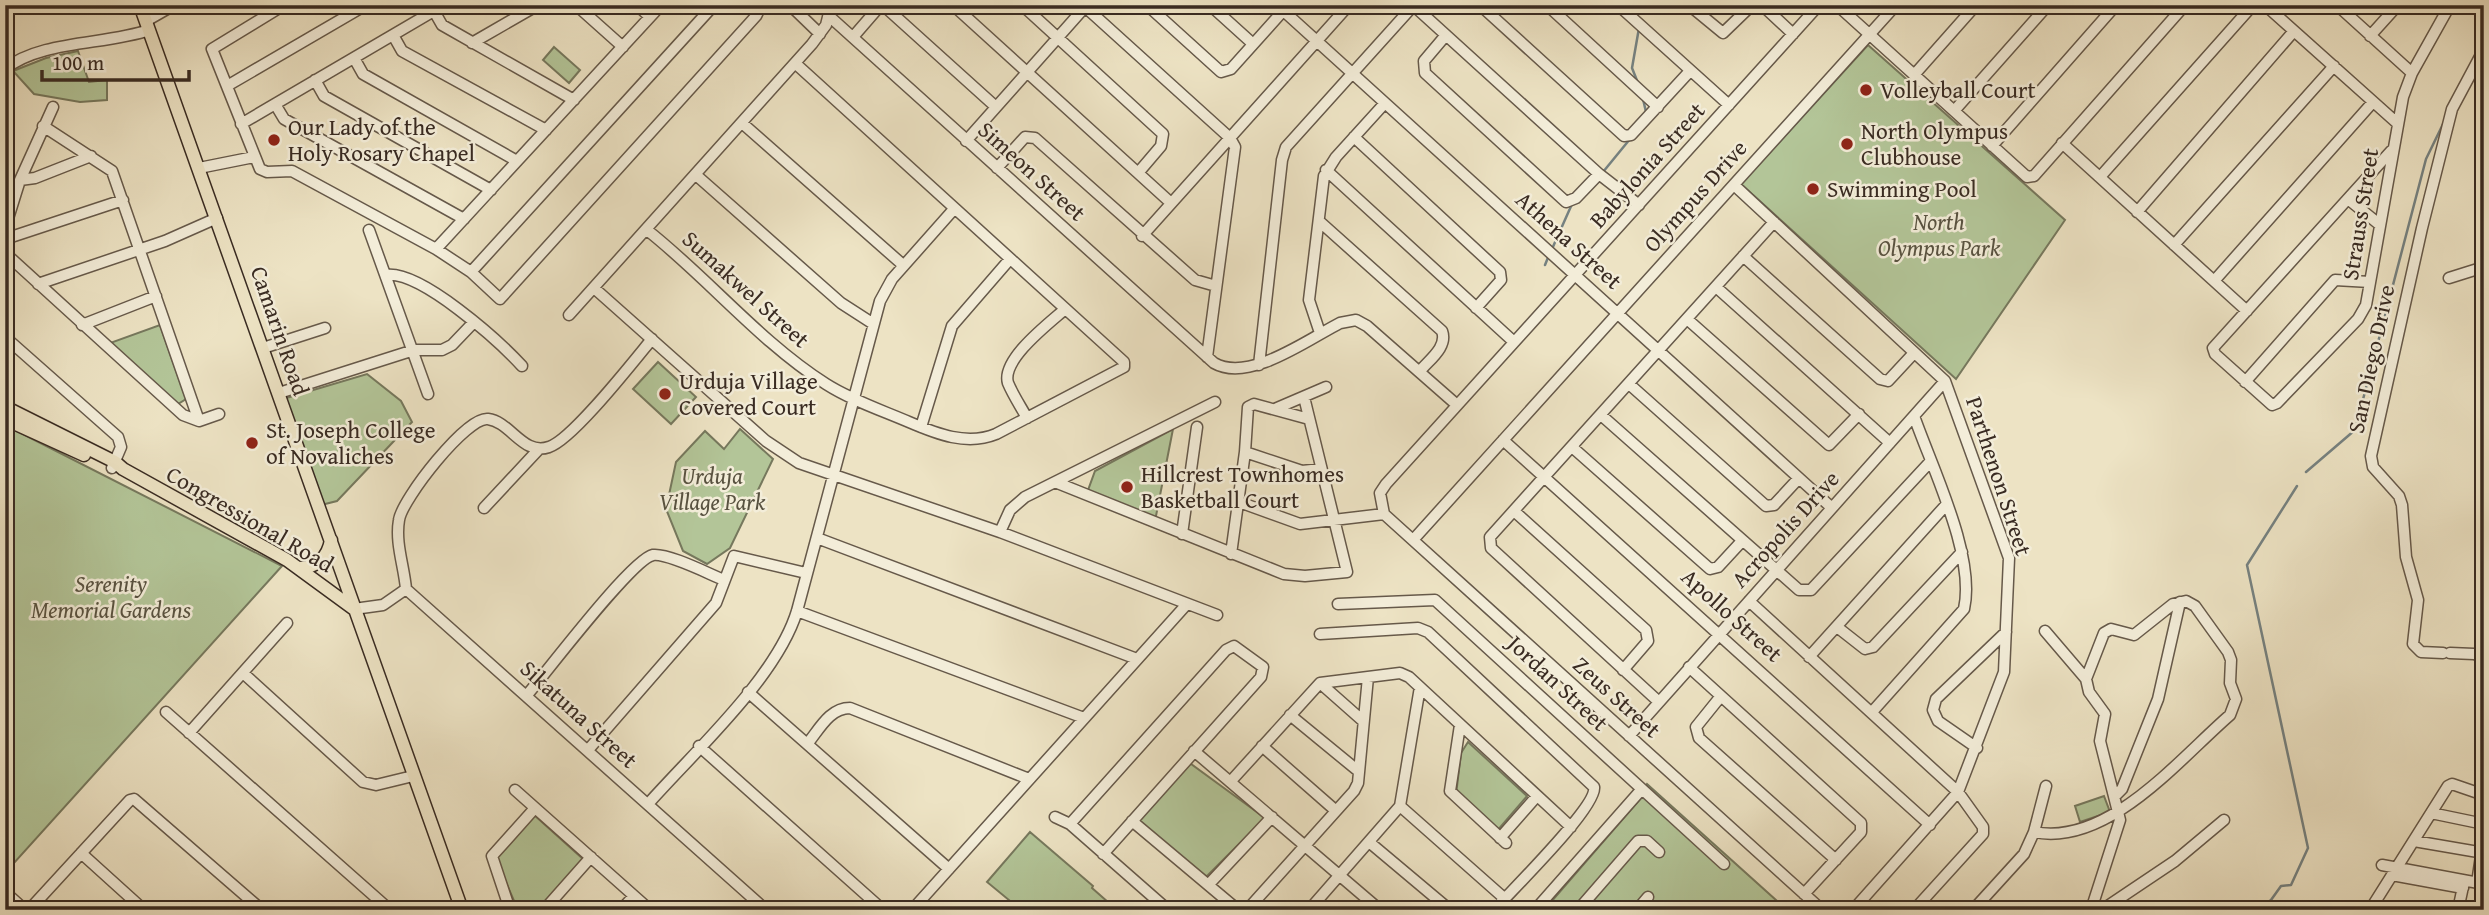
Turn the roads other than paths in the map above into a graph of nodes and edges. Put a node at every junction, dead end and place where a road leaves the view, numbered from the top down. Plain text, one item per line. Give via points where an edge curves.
1 (174, 5) edge
2 (284, 5) edge
3 (366, 5) edge
4 (538, 5) edge
5 (576, 5) edge
6 (637, 5) edge
7 (661, 5) edge
8 (714, 5) edge
9 (790, 5) edge
10 (953, 5) edge
11 (1021, 5) edge
12 (1147, 5) edge
13 (1210, 5) edge
14 (1349, 5) edge
15 (1480, 5) edge
16 (1547, 5) edge
17 (1618, 5) edge
18 (1689, 5) edge
19 (1752, 5) edge
20 (1762, 5) edge
21 (1819, 5) edge
22 (1837, 5) edge
23 (1896, 5) edge
24 (1976, 5) edge
25 (2048, 5) edge
26 (2116, 5) edge
27 (2185, 5) edge
28 (2253, 5) edge
29 (2265, 5) edge
30 (2337, 5) edge
31 (2398, 5) edge
32 (2450, 5) edge
33 (1084, 6) edge
34 (1414, 6) edge
35 (439, 8) edge
36 (1280, 8) edge
37 (755, 9) edge
38 (830, 11) edge
39 (146, 15) edge
40 (650, 17) junction
41 (2294, 32) junction
42 (393, 34) junction
43 (820, 34) junction
44 (1793, 34) junction
45 (1446, 35) junction
46 (1869, 35) junction
47 (2370, 36) junction
48 (853, 37) junction
49 (1057, 38) junction
50 (1317, 42) junction
51 (472, 43) junction
52 (1252, 43) junction
53 (623, 47) junction
54 (2484, 49) edge
55 (354, 58) junction
56 (796, 64) junction
57 (2333, 66) junction
58 (5, 69) edge
59 (1690, 71) junction
60 (1027, 72) junction
61 (1353, 74) junction
62 (2412, 74) junction
63 (1914, 75) junction
64 (315, 80) junction
65 (227, 86) junction
66 (574, 100) junction
67 (2373, 102) junction
68 (1385, 103) junction
69 (275, 104) junction
70 (1729, 105) junction
71 (53, 107) dead end
72 (996, 107) junction
73 (1658, 107) junction
74 (1954, 111) junction
75 (742, 123) junction
76 (2398, 123) junction
77 (241, 124) junction
78 (43, 126) junction
79 (545, 131) junction
80 (1354, 137) junction
81 (1230, 138) junction
82 (966, 141) junction
83 (2062, 143) junction
84 (1992, 146) junction
85 (2391, 151) junction
86 (90, 156) junction
87 (254, 157) junction
88 (517, 161) junction
89 (198, 166) junction
90 (997, 168) junction
91 (1326, 170) junction
92 (1138, 173) junction
93 (1599, 174) junction
94 (696, 175) junction
95 (2100, 177) junction
96 (20, 180) junction
97 (1734, 185) junction
98 (491, 190) junction
99 (2348, 199) junction
100 (123, 200) junction
101 (1171, 203) junction
102 (1639, 205) junction
103 (954, 209) junction
104 (2137, 212) junction
105 (217, 218) junction
106 (464, 219) junction
107 (1319, 222) junction
108 (1774, 222) junction
109 (2379, 225) junction
110 (5, 228) edge
111 (369, 230) dead end
112 (647, 230) junction
113 (1142, 236) junction
114 (5, 239) edge
115 (2174, 245) junction
116 (139, 247) junction
117 (436, 249) junction
118 (5, 253) edge
119 (1744, 256) junction
120 (1010, 260) junction
121 (903, 265) junction
122 (2484, 267) edge
123 (471, 272) junction
124 (387, 275) junction
125 (1576, 275) junction
126 (2449, 278) dead end
127 (2214, 281) junction
128 (2370, 282) junction
129 (38, 284) junction
130 (1216, 286) junction
131 (1716, 287) junction
132 (594, 288) junction
133 (156, 296) junction
134 (1476, 308) junction
135 (1064, 310) junction
136 (2246, 311) junction
137 (1618, 313) junction
138 (569, 315) dead end
139 (1687, 319) junction
140 (474, 322) junction
141 (872, 323) junction
142 (82, 325) junction
143 (325, 328) dead end
144 (1320, 333) junction
145 (5, 337) edge
146 (652, 339) junction
147 (1514, 342) junction
148 (263, 348) junction
149 (414, 350) junction
150 (1659, 350) junction
151 (1914, 353) junction
152 (1206, 357) junction
153 (1259, 365) junction
154 (522, 366) dead end
155 (1420, 371) junction
156 (1945, 381) junction
157 (2245, 382) junction
158 (1629, 384) junction
159 (1325, 387) dead end
160 (279, 393) junction
161 (428, 394) dead end
162 (1304, 397) junction
163 (855, 400) junction
164 (1215, 402) dead end
165 (1457, 405) junction
166 (5, 407) edge
167 (1277, 408) junction
168 (219, 414) dead end
169 (1859, 414) junction
170 (1601, 415) junction
171 (1914, 416) junction
172 (1027, 418) junction
173 (5, 419) edge
174 (1309, 419) junction
175 (199, 421) junction
176 (922, 427) junction
177 (1197, 427) dead end
178 (1503, 440) junction
179 (1890, 443) junction
180 (1572, 447) junction
181 (539, 449) junction
182 (1245, 452) junction
183 (1930, 462) junction
184 (117, 466) junction
185 (1321, 469) junction
186 (835, 474) junction
187 (1545, 476) junction
188 (1799, 478) junction
189 (1055, 482) junction
190 (1239, 502) junction
191 (1946, 505) junction
192 (484, 508) dead end
193 (1832, 508) junction
194 (1514, 511) junction
195 (1384, 514) junction
196 (1336, 521) junction
197 (1000, 532) junction
198 (1182, 534) junction
199 (817, 537) junction
200 (331, 540) junction
201 (1413, 540) junction
202 (1742, 541) junction
203 (1962, 552) junction
204 (336, 553) junction
205 (1231, 554) junction
206 (1776, 570) junction
207 (303, 571) junction
208 (806, 573) junction
209 (724, 580) junction
210 (406, 589) junction
211 (1749, 601) junction
212 (2180, 602) junction
213 (1187, 604) junction
214 (1338, 604) dead end
215 (355, 609) junction
216 (797, 611) junction
217 (1217, 615) dead end
218 (287, 624) dead end
219 (1838, 627) junction
220 (2045, 631) dead end
221 (1720, 632) junction
222 (2006, 632) junction
223 (1320, 634) dead end
224 (1809, 657) junction
225 (2484, 657) edge
226 (1137, 659) junction
227 (1689, 667) junction
228 (1623, 670) junction
229 (243, 673) junction
230 (1368, 677) junction
231 (2086, 679) junction
232 (1320, 682) junction
233 (1420, 687) junction
234 (748, 692) junction
235 (527, 695) junction
236 (1721, 696) junction
237 (1659, 702) junction
238 (166, 712) dead end
239 (1872, 712) junction
240 (1290, 715) junction
241 (1084, 718) junction
242 (1363, 720) junction
243 (1460, 725) junction
244 (189, 733) junction
245 (1629, 736) junction
246 (808, 743) junction
247 (699, 746) junction
248 (1262, 746) junction
249 (1977, 748) junction
250 (588, 750) junction
251 (1195, 751) junction
252 (1357, 770) junction
253 (413, 776) junction
254 (1029, 779) junction
255 (1231, 780) junction
256 (2046, 786) dead end
257 (514, 790) dead end
258 (1641, 790) junction
259 (1958, 792) junction
260 (2484, 794) edge
261 (1537, 796) junction
262 (2115, 796) junction
263 (648, 804) junction
264 (1400, 806) junction
265 (535, 808) junction
266 (1335, 810) junction
267 (2431, 813) junction
268 (2118, 814) junction
269 (1055, 817) dead end
270 (1272, 817) junction
271 (2224, 820) dead end
272 (1132, 821) junction
273 (1070, 824) junction
274 (2484, 824) edge
275 (1930, 825) junction
276 (1571, 827) junction
277 (2034, 832) junction
278 (2484, 839) edge
279 (2414, 841) junction
280 (1369, 842) junction
281 (1305, 846) junction
282 (1660, 852) dead end
283 (81, 853) junction
284 (2483, 853) edge
285 (1103, 854) junction
286 (591, 857) junction
287 (1836, 860) junction
288 (1724, 864) dead end
289 (2382, 865) dead end
290 (949, 869) junction
291 (2394, 872) junction
292 (1338, 877) junction
293 (1210, 883) junction
294 (2480, 883) edge
295 (2464, 884) junction
296 (5, 892) edge
297 (1804, 894) junction
298 (634, 895) junction
299 (1648, 897) dead end
300 (1504, 898) junction
301 (27, 910) edge
302 (144, 910) edge
303 (262, 910) edge
304 (390, 910) edge
305 (462, 910) edge
306 (510, 910) edge
307 (544, 910) edge
308 (621, 910) edge
309 (650, 910) edge
310 (766, 910) edge
311 (883, 910) edge
312 (912, 910) edge
313 (1168, 910) edge
314 (1238, 910) edge
315 (1247, 910) edge
316 (1308, 910) edge
317 (1380, 910) edge
318 (1450, 910) edge
319 (1494, 910) edge
320 (1535, 910) edge
321 (1578, 910) edge
322 (1637, 910) edge
323 (1822, 910) edge
324 (1853, 910) edge
325 (1914, 910) edge
326 (1973, 910) edge
327 (2091, 910) edge
328 (2102, 910) edge
329 (2370, 910) edge
330 (2458, 910) edge

1 - 39 street
2 - 65 street via 212,49
3 - 65 street
4 - 51 street
5 - 53 street
6 - 40 street
7 - 40 street
8 - 123 street
9 - 43 street
10 - 60 street
11 - 49 street
12 - 52 street via 1218,71 1231,69
13 - 52 street
14 - 50 street
15 - 73 street via 1624,136 1631,135
16 - 73 street
17 - 59 street
18 - 19 street via 1723,33
20 - 44 street
21 - 44 street, Babylonia Street
22 - 46 street
23 - 46 street, Olympus Drive
24 - 63 street
25 - 74 street
26 - 84 street
27 - 83 street
28 - 95 street
29 - 41 street
30 - 47 street
31 - 47 street
32 - 62 street, Strauss Street
33 - 49 street
33 - 81 street
34 - 45 street
34 - 61 street
35 - 42 street
35 - 51 street via 442,25
36 - 50 street, Athena Street
36 - 52 street
37 - 123 street via 500,299
38 - 43 street
38 - 48 street, Simeon Street
39 - 58 street via 127,38 45,51
39 - 89 main road, Camarin Road
40 - 53 street
41 - 57 street
41 - 104 street
42 - 55 street
42 - 79 street via 402,51
43 - 56 street
44 - 70 street, Babylonia Street
45 - 93 street
45 - 93 street via 1424,61 1425,73 1566,202
46 - 63 street
46 - 97 street, Olympus Drive
47 - 62 street
48 - 72 street via 884,6
48 - 82 street, Simeon Street
49 - 60 street
49 - 92 street via 1163,134 1161,146
50 - 61 street, Athena Street
50 - 81 street
51 - 66 street
53 - 66 street
54 - 225 street, San Diego Drive via 2452,109 2371,456 2402,505 2406,557 2418,600 2413,644 2421,652
55 - 64 street
55 - 88 street via 363,74
56 - 75 street
56 - 103 street
57 - 67 street
57 - 115 street
59 - 70 street
59 - 73 street
60 - 72 street
60 - 92 street
61 - 68 street, Athena Street
61 - 153 street via 1283,154
62 - 76 street, Strauss Street
63 - 74 street
64 - 69 street
64 - 98 street via 324,96
65 - 77 street
66 - 79 street
67 - 76 street
67 - 127 street
68 - 80 street
68 - 125 street, Athena Street
69 - 77 street
69 - 106 street via 284,119
70 - 102 street, Babylonia Street
71 - 78 street
72 - 82 street
74 - 84 street
75 - 94 street
75 - 121 street
76 - 85 street, Strauss Street
77 - 87 street
78 - 86 street
78 - 96 street
79 - 88 street
80 - 91 street
80 - 134 street via 1500,272 1501,280
81 - 101 street
81 - 130 street via 1235,147
82 - 90 street, Simeon Street
83 - 84 street via 2030,177
83 - 95 street
85 - 99 street
85 - 109 street, Strauss Street
86 - 96 street
86 - 100 street via 112,171
87 - 89 street
87 - 117 street via 263,172 292,171
88 - 98 street
89 - 105 main road, Camarin Road
90 - 113 street via 1025,137 1035,138
90 - 152 street, Simeon Street
91 - 107 street
91 - 134 street
92 - 101 street
93 - 102 street
94 - 112 street
94 - 141 street via 841,303
95 - 104 street
96 - 110 street
97 - 108 street, Parthenon Street
97 - 137 street, Olympus Drive
98 - 106 street
99 - 109 street
99 - 136 street
100 - 114 street
100 - 116 street
101 - 113 street
102 - 125 street, Babylonia Street
103 - 120 street
103 - 121 street
104 - 115 street
105 - 116 street via 167,241
105 - 148 main road, Camarin Road
106 - 117 street
107 - 144 street via 1309,300
107 - 155 street via 1442,331 1441,346
108 - 119 street
108 - 151 street, Parthenon Street
109 - 128 street, Strauss Street
111 - 124 street
112 - 132 street
112 - 163 street, Sumakwel Street via 794,361
113 - 130 street via 1195,280
115 - 127 street
116 - 129 street
116 - 133 street
117 - 123 street
118 - 129 street
119 - 131 street
119 - 151 street via 1880,379 1888,381
120 - 135 street
120 - 176 street via 953,326
121 - 141 street via 885,290
122 - 126 street
124 - 140 street via 409,277
124 - 149 street
125 - 137 street, Athena Street
125 - 147 street, Babylonia Street
127 - 136 street
128 - 157 street via 2335,280
128 - 157 street, Strauss Street via 2358,318 2274,405
129 - 142 street
130 - 152 street
131 - 139 street
131 - 169 street
132 - 138 street
132 - 146 street
133 - 142 street
133 - 175 street
134 - 147 street
135 - 172 street via 1010,366 1008,383
135 - 172 street, Sumakwel Street via 1124,366
136 - 157 street via 2213,351
137 - 150 street, Athena Street
137 - 178 street, Olympus Drive
139 - 150 street
139 - 169 street via 1829,445
140 - 149 street via 442,350
140 - 154 street
141 - 163 street
142 - 175 street via 183,415
143 - 148 street
144 - 153 street
144 - 155 street via 1348,321 1362,322
145 - 184 street via 118,437 122,443
146 - 181 street via 566,436
146 - 186 street via 777,449 809,467
147 - 165 street, Babylonia Street
148 - 160 main road, Camarin Road
149 - 160 street
149 - 161 street
150 - 158 street
150 - 188 street, Athena Street
151 - 156 street, Parthenon Street
152 - 153 street via 1231,370
155 - 165 street
156 - 171 street, Acropolis Drive
156 - 222 street, Parthenon Street via 2009,558
158 - 170 street
158 - 188 street via 1766,506 1774,505
159 - 162 street
160 - 200 main road, Camarin Road
162 - 167 street
162 - 174 street
163 - 176 street, Sumakwel Street
163 - 186 street
164 - 189 street
165 - 195 street, Babylonia Street via 1382,488
166 - 184 main road, Congressional Road
167 - 174 street
167 - 182 street via 1248,407
168 - 175 street
169 - 179 street
170 - 180 street
170 - 202 street
171 - 179 street, Acropolis Drive
171 - 183 street
172 - 176 street, Sumakwel Street via 976,440
173 - 184 main road, Congressional Road
174 - 185 street
177 - 198 street
178 - 187 street, Apollo Street
178 - 201 street, Olympus Drive
179 - 193 street, Acropolis Drive
180 - 187 street
180 - 202 street via 1710,569 1718,567
181 - 192 street
181 - 210 street via 491,419 470,427 402,505 398,535
182 - 185 street via 1302,471
182 - 190 street
183 - 191 street
183 - 206 street via 1811,590 1799,590
184 - 207 main road, Congressional Road
185 - 196 street
186 - 197 street
186 - 199 street
187 - 194 street
187 - 221 street, Apollo Street
188 - 193 street, Athena Street
189 - 197 street via 1016,504
189 - 198 street
190 - 196 street via 1300,524
190 - 205 street
191 - 203 street
191 - 219 street
193 - 206 street, Acropolis Drive
194 - 228 street via 1490,537 1491,548
194 - 228 street via 1646,630 1648,641
195 - 196 street
195 - 201 street, Zeus Street
196 - 205 street via 1348,572 1293,576
197 - 213 street
198 - 205 street
199 - 208 street
199 - 226 street
200 - 204 main road, Camarin Road
200 - 207 main road via 322,559
201 - 245 street, Zeus Street
202 - 206 street
203 - 219 street via 1873,646 1857,645
203 - 239 street via 1967,580 1964,609
204 - 207 main road via 324,568
204 - 215 main road, Camarin Road
206 - 211 street, Acropolis Drive
207 - 215 main road, Congressional Road
208 - 209 street via 737,555
208 - 216 street
209 - 235 street via 661,556 646,558
209 - 250 street via 716,603
210 - 215 street via 383,605
210 - 235 street, Sikatuna Street
211 - 221 street, Acropolis Drive
211 - 224 street
212 - 231 street via 2134,635 2111,629 2104,633
212 - 262 street via 2156,704 2122,789
212 - 268 street via 2195,607 2228,652 2235,704 2230,715
213 - 217 street
213 - 226 street
214 - 258 street, Jordan Street via 1435,600
215 - 253 main road, Camarin Road
216 - 234 street via 786,642
216 - 241 street
218 - 229 street
219 - 224 street
220 - 231 street
221 - 227 street, Acropolis Drive
221 - 275 street, Apollo Street
222 - 249 street, Parthenon Street via 2004,672
222 - 249 street via 1936,699 1933,710 1938,721
223 - 276 street via 1418,628 1427,632 1592,783 1595,793
224 - 239 street
226 - 241 street
227 - 236 street
227 - 237 street, Acropolis Drive
228 - 237 street
229 - 244 street
229 - 253 street via 363,782 376,785
230 - 232 street
230 - 233 street via 1404,674
230 - 242 street
231 - 262 street via 2089,692 2104,709 2100,741
232 - 240 street
232 - 242 street
233 - 243 street
233 - 264 street
234 - 246 street
234 - 247 street
235 - 250 street, Sikatuna Street
236 - 287 street via 1696,727 1699,738
236 - 287 street via 1861,823 1861,832
237 - 245 street, Acropolis Drive
238 - 244 street
239 - 259 street
240 - 248 street
240 - 252 street
241 - 254 street
242 - 252 street
243 - 261 street
243 - 261 street via 1450,791 1503,840
244 - 304 street
245 - 297 street, Zeus Street
246 - 254 street via 832,714 850,708
246 - 290 street
247 - 263 street
247 - 311 street
248 - 255 street
248 - 266 street
249 - 259 street, Parthenon Street
250 - 263 street, Sikatuna Street
251 - 255 street
251 - 272 street
251 - 273 street via 1264,672 1234,646
252 - 266 street via 1354,791
253 - 305 main road, Camarin Road
254 - 290 street
255 - 270 street
256 - 277 street
257 - 265 street
258 - 288 street, Jordan Street
258 - 320 street
259 - 275 street, Parthenon Street
259 - 325 street via 1983,827 1983,834
260 - 267 street via 2449,785
261 - 276 street
262 - 268 street
263 - 310 street, Sikatuna Street
264 - 280 street
264 - 300 street
265 - 286 street
265 - 306 street via 492,856
266 - 281 street
267 - 274 street
267 - 279 street
268 - 277 street via 2061,835
268 - 327 street via 2120,826
269 - 273 street
270 - 281 street
270 - 293 street
271 - 328 street
272 - 285 street
272 - 293 street
273 - 285 street
275 - 324 street, Parthenon Street
276 - 300 street
277 - 326 street via 2024,854
278 - 284 street
279 - 284 street
279 - 291 street
280 - 292 street
280 - 318 street
281 - 292 street
281 - 315 street
282 - 321 street via 1647,841 1638,841
283 - 301 street
283 - 302 street
283 - 303 street via 134,799
284 - 294 street
285 - 313 street
286 - 298 street
286 - 307 street
287 - 297 street
289 - 291 street
290 - 312 street
291 - 295 street
291 - 329 street
292 - 316 street
292 - 317 street
293 - 314 street
294 - 295 street
295 - 330 street
296 - 301 street
297 - 323 street, Zeus Street
298 - 308 street
298 - 309 street
299 - 322 street
300 - 319 street

